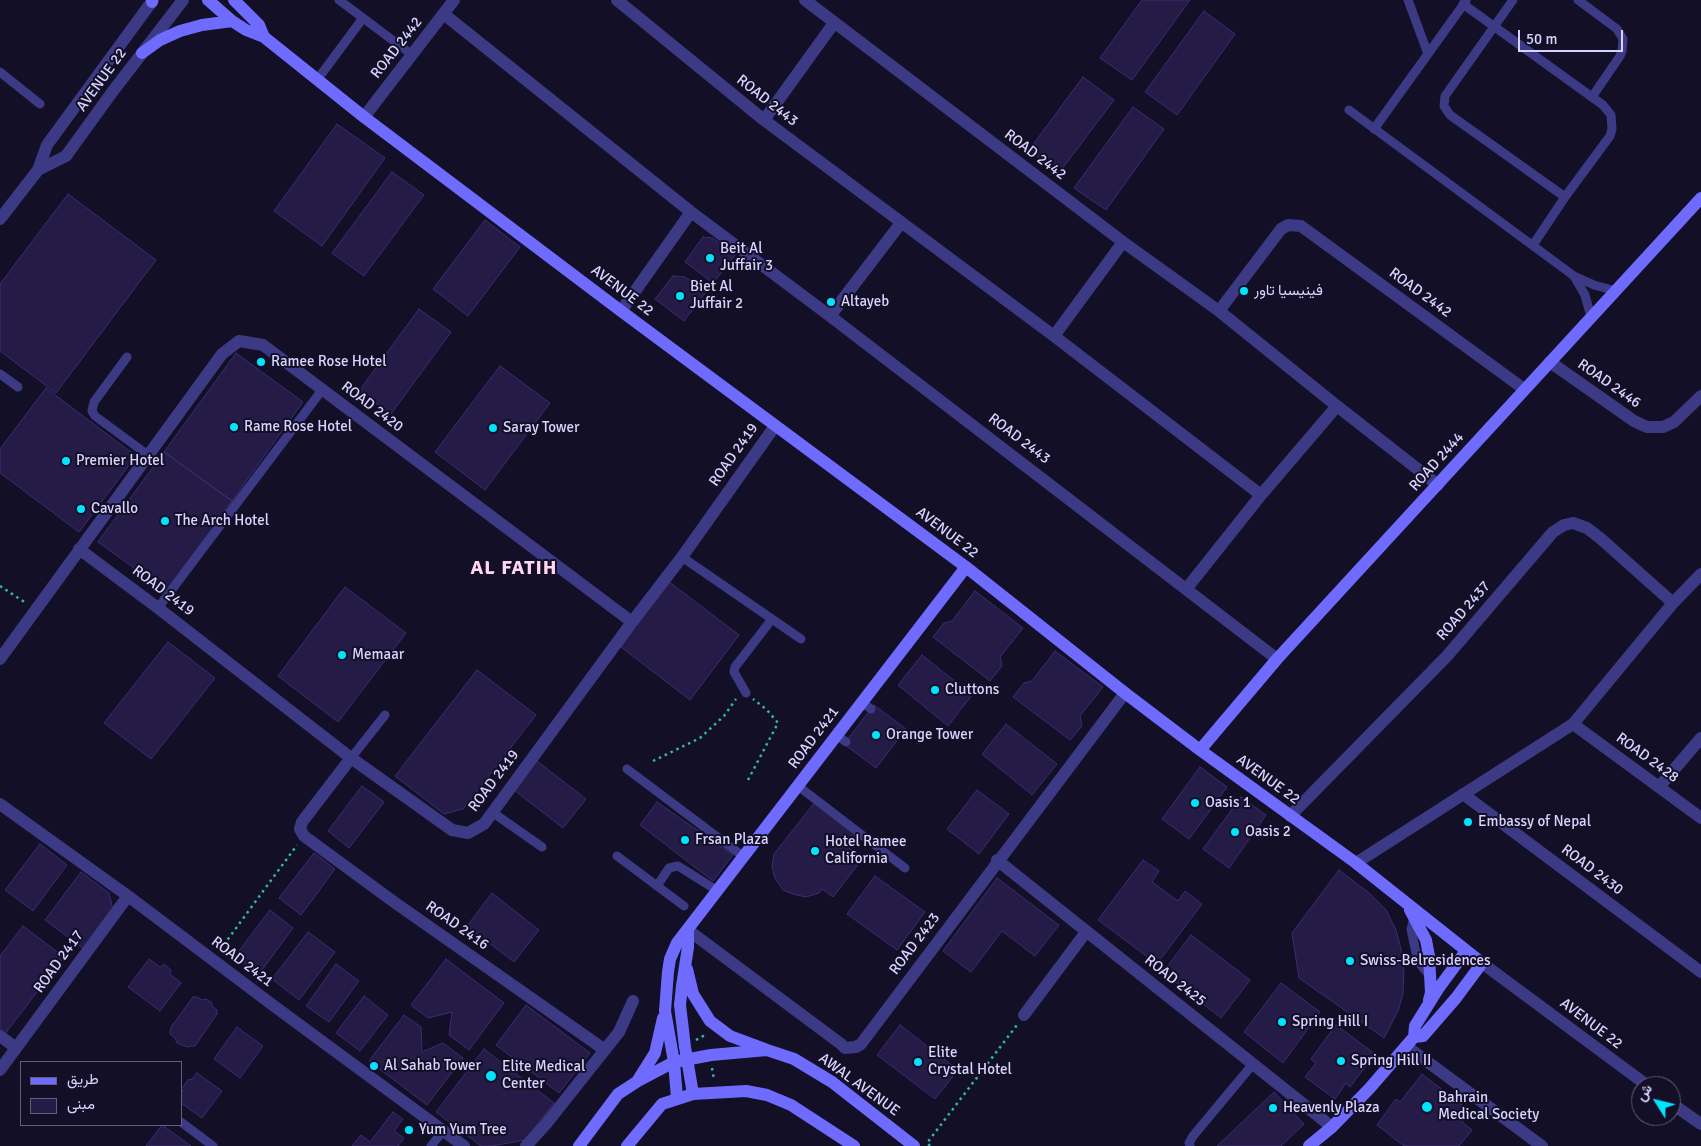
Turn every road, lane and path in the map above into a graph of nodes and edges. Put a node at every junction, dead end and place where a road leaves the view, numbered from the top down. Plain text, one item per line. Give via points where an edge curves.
1 (153, 0) edge
2 (183, 0) edge
3 (208, 0) edge
4 (234, 0) edge
5 (339, 0) edge
6 (454, 0) edge
7 (616, 0) edge
8 (806, 0) edge
9 (1408, 0) edge
10 (1513, 0) edge
11 (1578, 0) edge
12 (1465, 2) edge
13 (445, 14) junction
14 (363, 18) junction
15 (232, 21) junction
16 (834, 23) junction
17 (1494, 26) junction
18 (264, 38) junction
19 (142, 53) junction
20 (411, 54) junction
21 (1428, 54) junction
22 (0, 72) edge
23 (317, 80) junction
24 (1592, 97) junction
25 (40, 104) dead end
26 (1349, 110) dead end
27 (364, 117) junction
28 (764, 120) junction
29 (1374, 129) junction
30 (38, 170) junction
31 (1565, 197) junction
32 (1701, 198) edge
33 (691, 212) junction
34 (0, 220) edge
35 (901, 223) junction
36 (1123, 242) junction
37 (1533, 245) junction
38 (1574, 276) junction
39 (1616, 290) junction
40 (621, 311) junction
41 (1219, 311) junction
42 (830, 316) junction
43 (1591, 317) junction
44 (1054, 336) junction
45 (127, 357) dead end
46 (1550, 362) junction
47 (0, 374) edge
48 (18, 387) dead end
49 (1524, 389) junction
50 (322, 390) junction
51 (1701, 396) edge
52 (1337, 406) junction
53 (775, 426) junction
54 (148, 455) junction
55 (1438, 485) junction
56 (1261, 495) junction
57 (79, 549) junction
58 (682, 557) junction
59 (966, 567) junction
60 (1701, 574) edge
61 (0, 586) edge
62 (1187, 588) junction
63 (1673, 603) junction
64 (158, 608) junction
65 (36, 609) junction
66 (772, 619) junction
67 (632, 622) junction
68 (801, 639) dead end
69 (0, 659) edge
70 (1277, 659) junction
71 (746, 693) junction
72 (1124, 693) junction
73 (385, 714) dead end
74 (1573, 724) junction
75 (1701, 738) edge
76 (1200, 750) junction
77 (351, 758) junction
78 (653, 761) dead end
79 (627, 769) dead end
80 (748, 780) dead end
81 (798, 786) junction
82 (1659, 787) junction
83 (1463, 794) junction
84 (0, 804) edge
85 (492, 812) junction
86 (1290, 816) junction
87 (1701, 818) edge
88 (304, 836) junction
89 (542, 847) dead end
90 (617, 856) dead end
91 (744, 857) junction
92 (998, 860) junction
93 (1356, 863) junction
94 (905, 868) dead end
95 (657, 886) junction
96 (718, 891) junction
97 (128, 896) junction
98 (1408, 905) junction
99 (684, 906) dead end
100 (688, 930) junction
101 (1086, 932) junction
102 (1466, 951) junction
103 (213, 960) junction
104 (686, 961) junction
105 (1482, 963) junction
106 (1701, 972) edge
107 (633, 1001) dead end
108 (1428, 1006) junction
109 (664, 1011) junction
110 (1024, 1015) joint
111 (0, 1036) edge
112 (1410, 1041) junction
113 (16, 1048) junction
114 (605, 1050) junction
115 (767, 1050) junction
116 (688, 1059) junction
117 (674, 1062) junction
118 (1253, 1064) junction
119 (0, 1070) edge
120 (1635, 1076) edge
121 (638, 1081) junction
122 (693, 1094) junction
123 (677, 1098) junction
124 (1681, 1110) edge
125 (182, 1123) edge
126 (546, 1124) junction
127 (1701, 1124) edge
128 (1332, 1127) junction
129 (442, 1131) junction
130 (1528, 1142) edge
131 (212, 1146) edge
132 (431, 1146) edge
133 (464, 1146) edge
134 (526, 1146) edge
135 (536, 1146) edge
136 (579, 1146) edge
137 (627, 1146) edge
138 (854, 1146) edge
139 (914, 1146) edge
140 (930, 1146) edge
141 (1190, 1146) edge
142 (1310, 1146) edge
143 (1542, 1146) edge

1 - 30 street, AVENUE 22 via 47,145
2 - 19 street, AVENUE 22
3 - 15 street
4 - 18 street, AVENUE 22 via 259,25
5 - 14 lane
6 - 13 street, ROAD 2442
7 - 28 street, ROAD 2443
8 - 16 street, ROAD 2442
9 - 21 lane
10 - 17 lane
11 - 24 lane via 1618,30 1623,40 1620,56
12 - 17 lane
12 - 21 lane
13 - 20 street, ROAD 2442
13 - 33 street, ROAD 2443
14 - 20 lane
14 - 23 lane
15 - 18 street
15 - 19 street via 180,31
16 - 28 street
16 - 36 street, ROAD 2442
17 - 24 lane
17 - 31 lane via 1445,96 1444,106 1450,114
18 - 23 street, AVENUE 22
19 - 30 street, AVENUE 22 via 66,156
20 - 27 street, ROAD 2442
21 - 29 lane
22 - 25 lane
23 - 27 street, AVENUE 22
24 - 31 lane via 1608,109 1612,129
26 - 29 lane
27 - 40 street, AVENUE 22
28 - 35 street, ROAD 2443
29 - 37 lane
30 - 34 street, AVENUE 22
31 - 37 lane
32 - 39 street, ROAD 2444
33 - 40 street
33 - 42 street, ROAD 2443
35 - 42 street
35 - 44 street, ROAD 2443
36 - 41 street, ROAD 2442
36 - 44 street
37 - 38 lane
38 - 39 lane
38 - 43 lane via 1585,295
39 - 43 street, ROAD 2444
40 - 53 street, AVENUE 22
41 - 49 street, ROAD 2442 via 1281,229 1288,225 1301,226
41 - 52 street, ROAD 2442
42 - 62 street, ROAD 2443
43 - 46 street, ROAD 2444
44 - 56 street, ROAD 2443
45 - 54 lane via 94,402 92,411
46 - 49 street, ROAD 2444
46 - 51 street, ROAD 2446 via 1647,427 1663,427 1674,422
47 - 48 lane
49 - 55 street, ROAD 2444
50 - 54 street, ROAD 2420 via 263,346 239,341 222,354
50 - 64 lane
50 - 67 street, ROAD 2420
52 - 55 street, ROAD 2442
52 - 56 street
53 - 58 street, ROAD 2419
53 - 59 street, AVENUE 22
54 - 57 street, ROAD 2420 via 132,469 88,528
55 - 70 street, ROAD 2444
56 - 62 street
57 - 64 street, ROAD 2419
57 - 65 street, ROAD 2420
58 - 66 lane
58 - 67 street, ROAD 2419
59 - 72 street, AVENUE 22
59 - 81 street, ROAD 2421 via 842,738
60 - 63 street
61 - 65 path
62 - 70 street, ROAD 2443
63 - 74 street
63 - 86 street, ROAD 2437 via 1587,528 1573,523 1564,525 1553,532 1447,656
64 - 77 street, ROAD 2419
65 - 69 street, ROAD 2420
66 - 68 lane
66 - 71 lane via 735,667 734,672
67 - 85 street, ROAD 2419
70 - 76 street, ROAD 2444
71 - 78 path via 737,698 724,716 700,738
71 - 80 path via 778,723
72 - 76 street, AVENUE 22
72 - 92 street, ROAD 2423
73 - 77 lane
74 - 82 street, ROAD 2428
74 - 83 street
75 - 82 street
76 - 86 street, AVENUE 22
77 - 85 street, ROAD 2419 via 452,830 468,833 484,824
77 - 88 street via 302,822 300,829
79 - 91 lane
81 - 91 street, ROAD 2421
81 - 94 lane
82 - 87 street, ROAD 2428
83 - 93 street
83 - 106 street, ROAD 2430
84 - 97 street, ROAD 2421
85 - 89 lane
86 - 93 street, AVENUE 22
88 - 103 path
88 - 114 street, ROAD 2416
90 - 95 lane
91 - 96 street, ROAD 2421
92 - 100 street, ROAD 2423 via 856,1048 846,1048
92 - 101 street, ROAD 2425
93 - 98 street, AVENUE 22
95 - 96 lane via 669,868 678,866
95 - 99 lane
96 - 100 street, ROAD 2421
97 - 103 street, ROAD 2421
97 - 113 street, ROAD 2417
98 - 102 street, AVENUE 22
98 - 108 street via 1426,940 1431,977
100 - 104 street
100 - 109 street, ROAD 2421 via 670,959
101 - 110 street
101 - 118 street, ROAD 2425
102 - 105 street, AVENUE 22
102 - 108 street
103 - 129 street, ROAD 2421
104 - 115 street via 693,994 710,1021 730,1036
104 - 116 street via 680,1005
105 - 112 street via 1423,1036
105 - 120 street, AVENUE 22
107 - 114 street via 625,1022
108 - 112 street
109 - 117 street, ROAD 2421
109 - 121 street via 655,1053
110 - 140 path via 926,1143
111 - 113 street
112 - 128 street
112 - 130 street
113 - 119 street, ROAD 2417
114 - 126 street
115 - 116 street, AWAL AVENUE
115 - 139 street, AWAL AVENUE via 794,1059 832,1082
116 - 117 street, AWAL AVENUE
116 - 122 street
117 - 121 street, AWAL AVENUE
117 - 123 street, ROAD 2421
118 - 128 street, ROAD 2425
118 - 141 lane via 1192,1136
121 - 136 street, AWAL AVENUE via 618,1094
122 - 123 street
122 - 138 street via 746,1091 767,1096 802,1111
123 - 137 street via 662,1104
124 - 127 street
125 - 131 lane
126 - 134 street
126 - 135 street
128 - 142 street
129 - 132 lane
129 - 133 street, ROAD 2421
130 - 143 street

